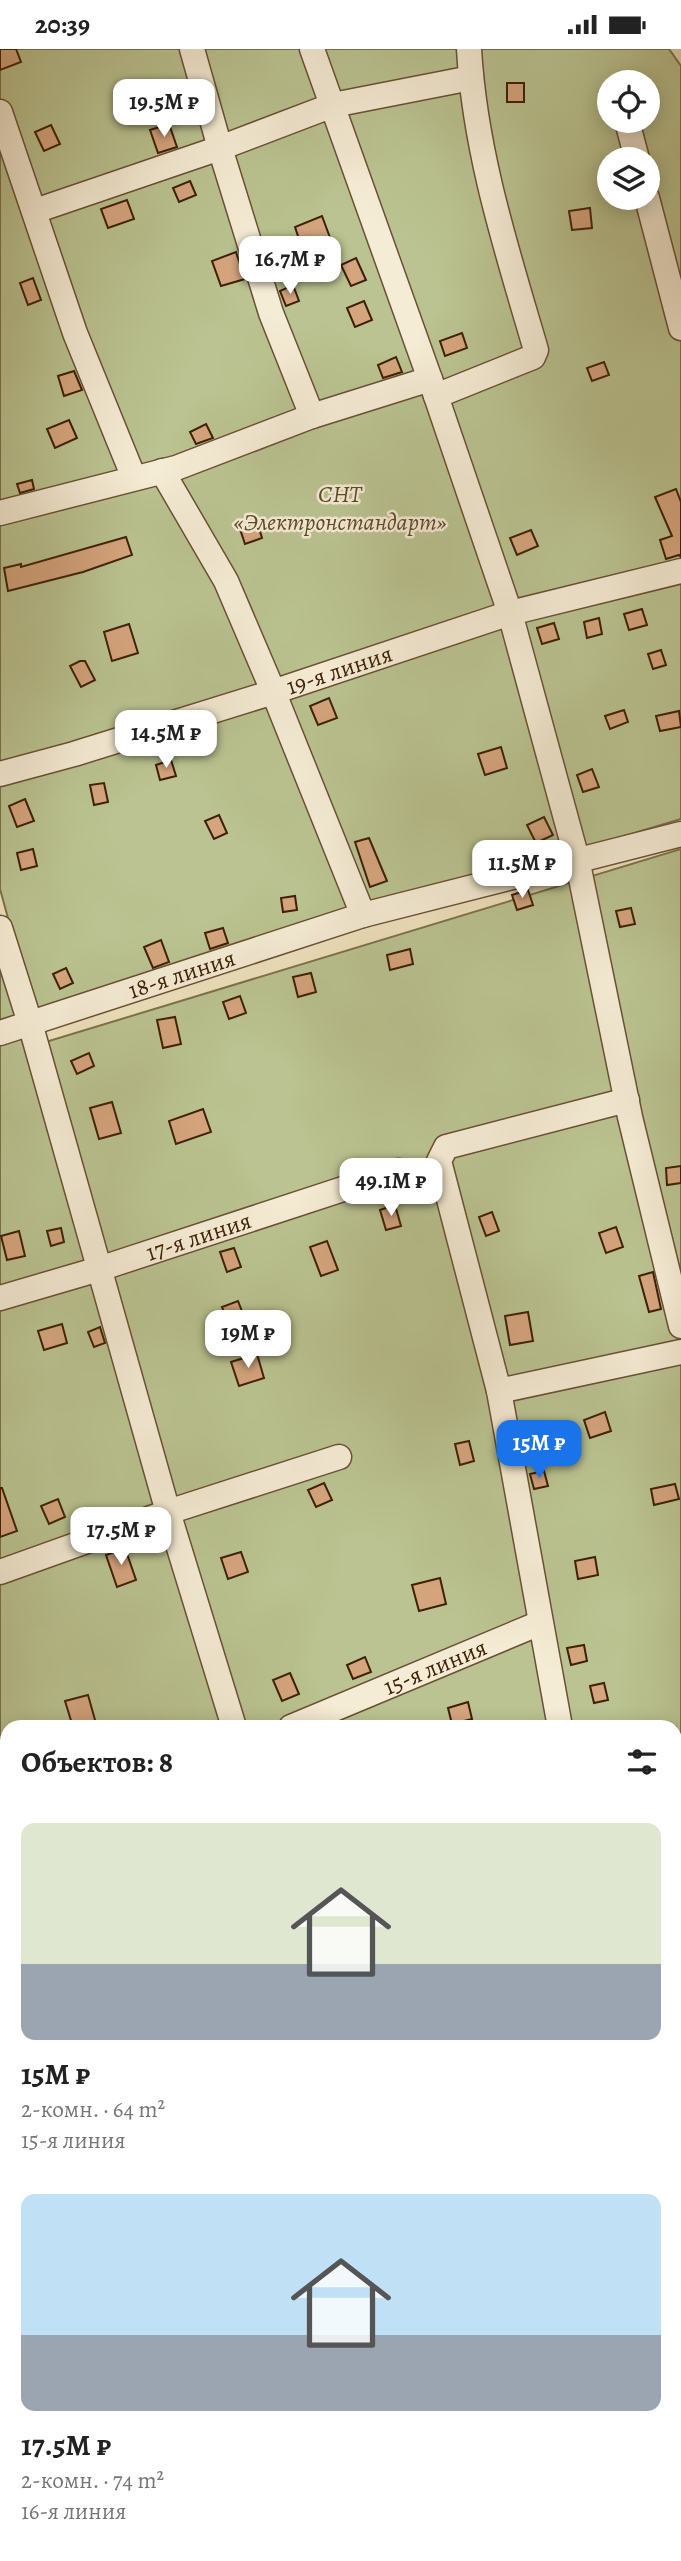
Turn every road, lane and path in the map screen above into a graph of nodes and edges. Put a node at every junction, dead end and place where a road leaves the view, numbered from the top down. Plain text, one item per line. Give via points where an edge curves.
1 (192, 49) edge
2 (312, 49) edge
3 (469, 49) edge
4 (471, 78) junction
5 (332, 106) junction
6 (0, 112) edge
7 (220, 148) junction
8 (650, 210) edge
9 (35, 211) junction
10 (681, 328) edge
11 (433, 388) junction
12 (312, 416) junction
13 (162, 471) junction
14 (134, 478) junction
15 (0, 513) edge
16 (681, 571) edge
17 (510, 613) junction
18 (273, 691) junction
19 (0, 774) edge
20 (681, 834) edge
21 (577, 859) junction
22 (363, 915) junction
23 (0, 929) edge
24 (30, 1023) junction
25 (0, 1033) edge
26 (627, 1101) junction
27 (398, 1171) dead end
28 (99, 1269) junction
29 (0, 1298) edge
30 (681, 1326) edge
31 (681, 1352) edge
32 (499, 1391) junction
33 (339, 1457) dead end
34 (168, 1512) junction
35 (0, 1572) edge
36 (540, 1623) junction
37 (232, 1720) edge
38 (308, 1720) edge
39 (559, 1720) edge

1 - 7 street
2 - 5 street
3 - 4 street
4 - 5 street
4 - 11 street via 488,185 536,350 533,357
5 - 7 street
5 - 11 street
6 - 9 street
7 - 9 street
7 - 12 street via 271,313
8 - 10 street
9 - 14 street via 75,333
11 - 12 street
11 - 17 street
12 - 13 street
13 - 14 street
13 - 18 street via 226,582
14 - 15 street
16 - 17 street, 19-я линия
17 - 18 street, 19-я линия
17 - 21 street
18 - 19 street, 19-я линия
18 - 22 street
20 - 21 street, 18-я линия
21 - 22 street, 18-я линия
21 - 26 street
22 - 24 street, 18-я линия
23 - 24 street
24 - 25 street, 18-я линия
24 - 28 street
26 - 30 street
26 - 32 street via 446,1147 439,1161
27 - 28 street, 17-я линия
28 - 29 street, 17-я линия
28 - 34 street
31 - 32 street
32 - 36 street
33 - 34 street
34 - 35 street
34 - 37 street
36 - 38 street, 15-я линия
36 - 39 street

